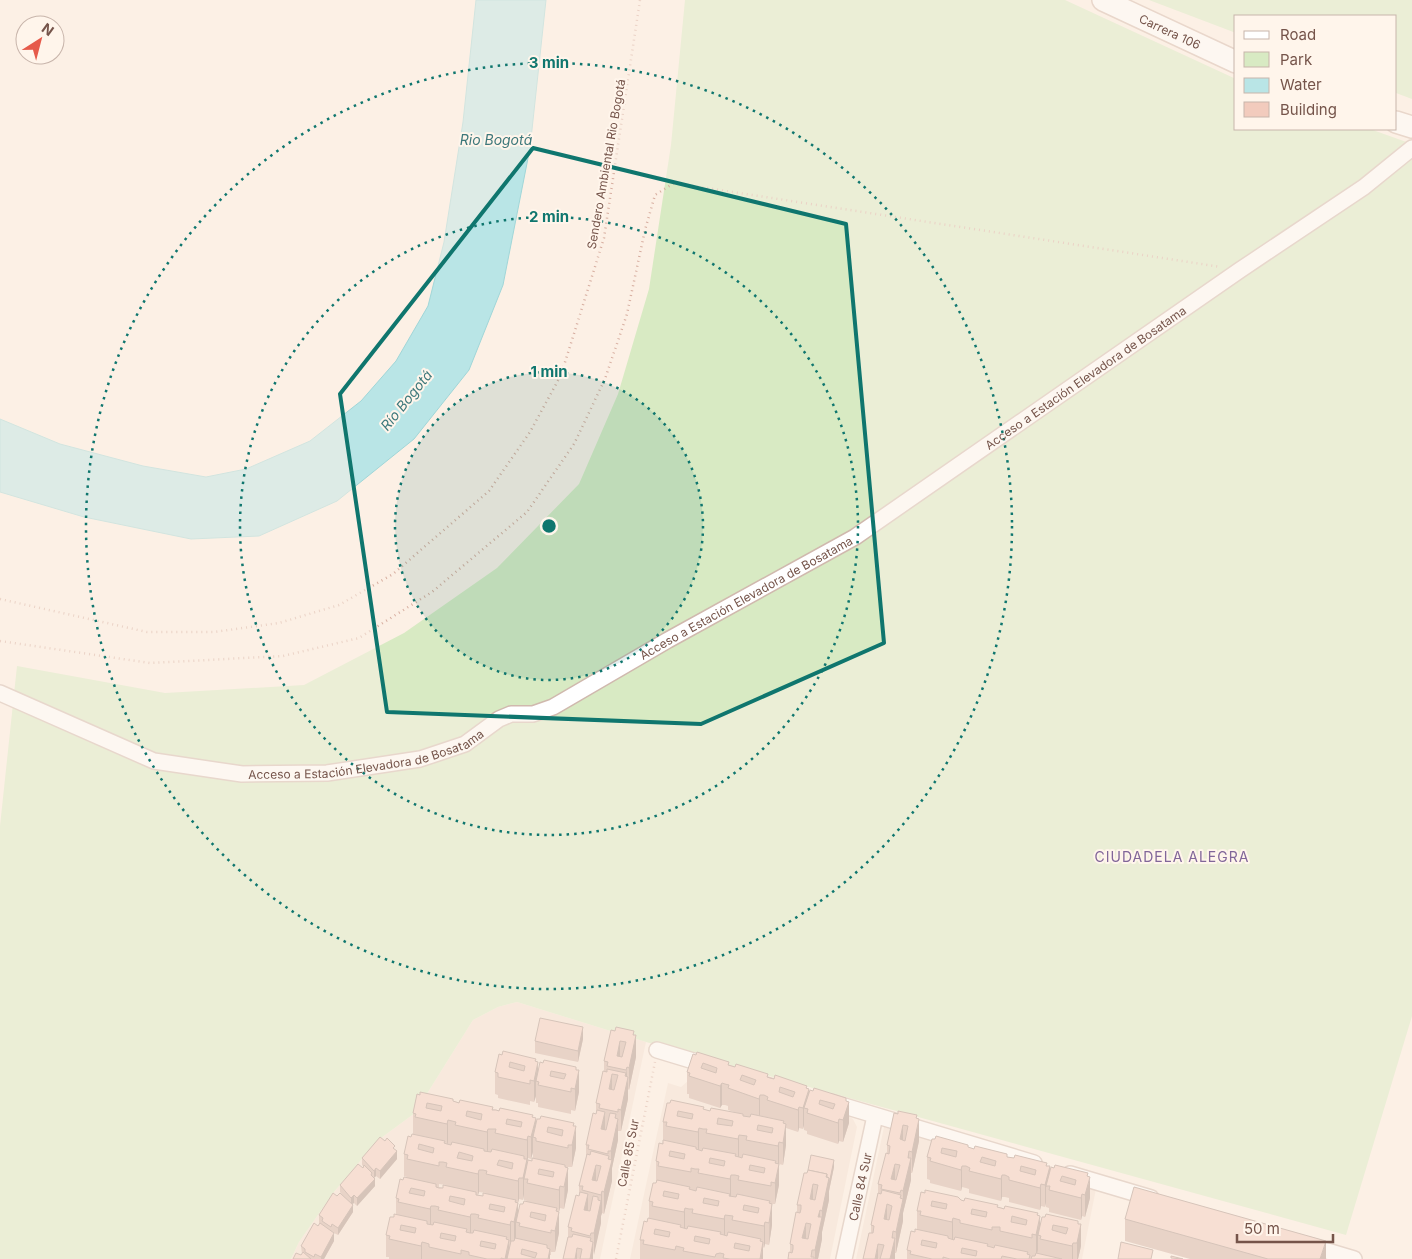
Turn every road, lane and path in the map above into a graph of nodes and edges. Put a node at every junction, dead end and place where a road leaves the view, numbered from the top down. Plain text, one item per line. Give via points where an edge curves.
1 (640, 0) edge
2 (1103, 0) edge
3 (1234, 61) edge
4 (1397, 122) edge
5 (1412, 127) edge
6 (1412, 148) edge
7 (1240, 270) junction
8 (0, 599) edge
9 (0, 641) edge
10 (0, 693) edge
11 (657, 1050) joint
12 (723, 1070) edge
13 (818, 1099) edge
14 (875, 1116) junction
15 (1169, 1204) edge
16 (1292, 1240) edge
17 (1351, 1258) edge
18 (616, 1259) edge
19 (844, 1259) edge

1 - 8 path, Sendero Ambiental Rio Bogotá via 604,238 561,375 530,432 489,491 393,574 338,605 279,623 214,632 147,632
2 - 3 street, Carrera 106
4 - 5 street
6 - 7 street, Acceso a Estación Elevadora de Bosatama via 1364,187
7 - 9 path via 674,183 654,195 627,314 604,379 574,444 526,512 432,592 359,638 283,656 150,663
7 - 10 street, Acceso a Estación Elevadora de Bosatama via 855,537 553,707 499,719 465,744 420,759 328,773 242,774 154,761
11 - 12 street
11 - 18 path, Calle 85 Sur
13 - 14 street
14 - 15 street
14 - 19 street, Calle 84 Sur
16 - 17 street

